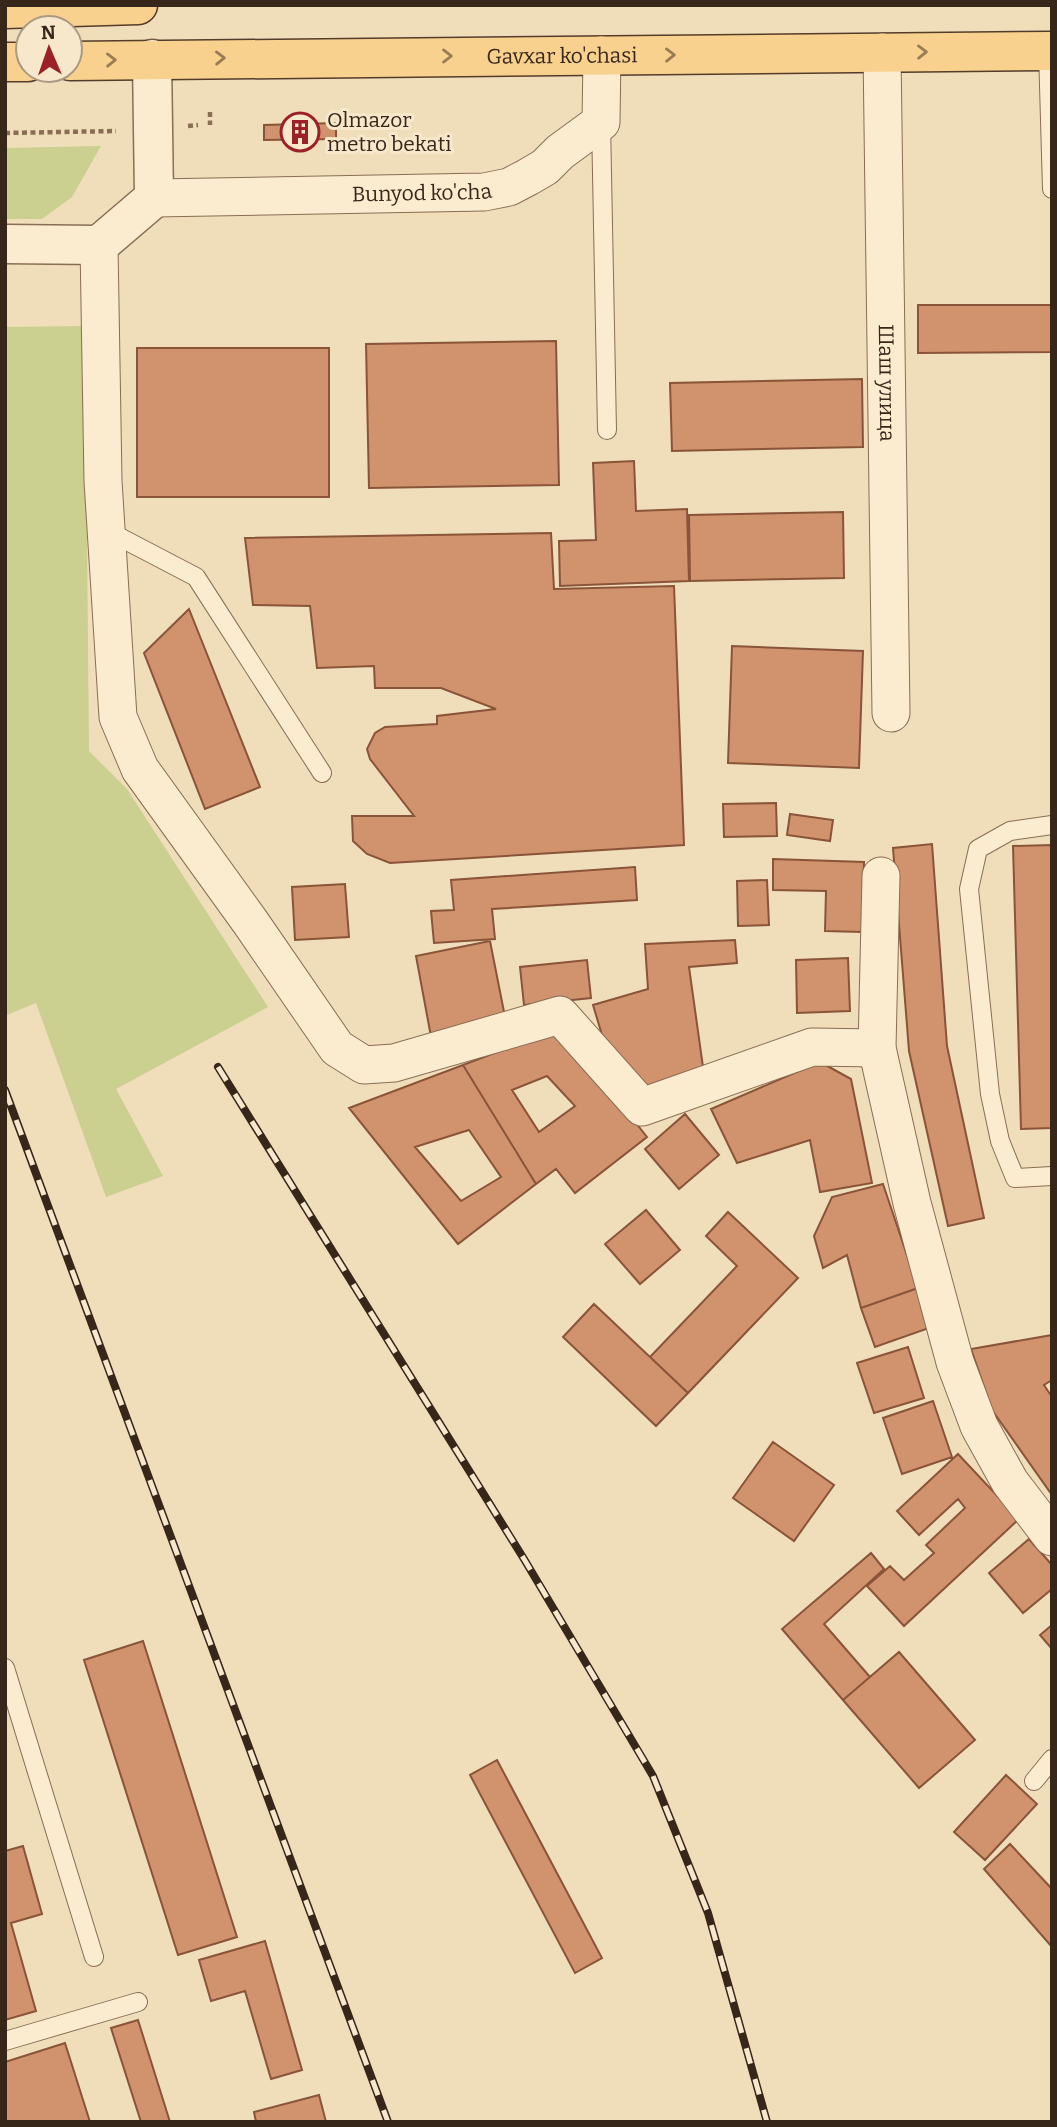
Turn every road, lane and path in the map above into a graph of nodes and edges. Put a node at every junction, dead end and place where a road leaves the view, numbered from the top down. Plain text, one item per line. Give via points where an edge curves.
1 (138, 5) edge
2 (150, 5) edge
3 (5, 9) edge
4 (1050, 51) edge
5 (882, 52) junction
6 (602, 55) junction
7 (152, 58) junction
8 (84, 60) edge
9 (211, 112) dead end
10 (601, 122) junction
11 (211, 125) dead end
12 (5, 132) edge
13 (107, 132) dead end
14 (1052, 190) edge
15 (154, 198) junction
16 (5, 244) edge
17 (99, 245) junction
18 (607, 430) dead end
19 (106, 530) junction
20 (891, 713) dead end
21 (322, 773) dead end
22 (1052, 825) edge
23 (881, 876) dead end
24 (877, 1048) junction
25 (1052, 1176) edge
26 (1052, 1537) edge
27 (5, 1668) edge
28 (1052, 1759) edge
29 (1034, 1781) dead end
30 (94, 1957) dead end
31 (138, 2002) dead end
32 (5, 2041) edge

1 - 3 main road
2 - 7 main road
5 -> 4 main road, Gavxar ko'chasi
4 - 14 lane
6 -> 5 main road, Gavxar ko'chasi
5 - 20 street, Шаш улица
7 -> 6 main road, Gavxar ko'chasi
6 - 10 street
8 -> 7 main road, Gavxar ko'chasi
7 - 15 street
9 - 11 path
10 - 15 street, Bunyod ko'cha via 545,167 509,187 484,192
10 - 18 lane
12 - 13 path
15 - 17 street
16 - 17 street
17 - 19 street
19 - 21 lane via 196,577
19 - 24 street via 118,717 139,769 337,1048 364,1065 394,1063 559,1015 642,1107 812,1047
22 - 25 lane via 1010,831 978,849 969,889 990,1094 1000,1141 1015,1178
23 - 24 street
24 - 26 street via 954,1362 979,1426 1010,1482
27 - 30 lane
28 - 29 lane
31 - 32 lane

